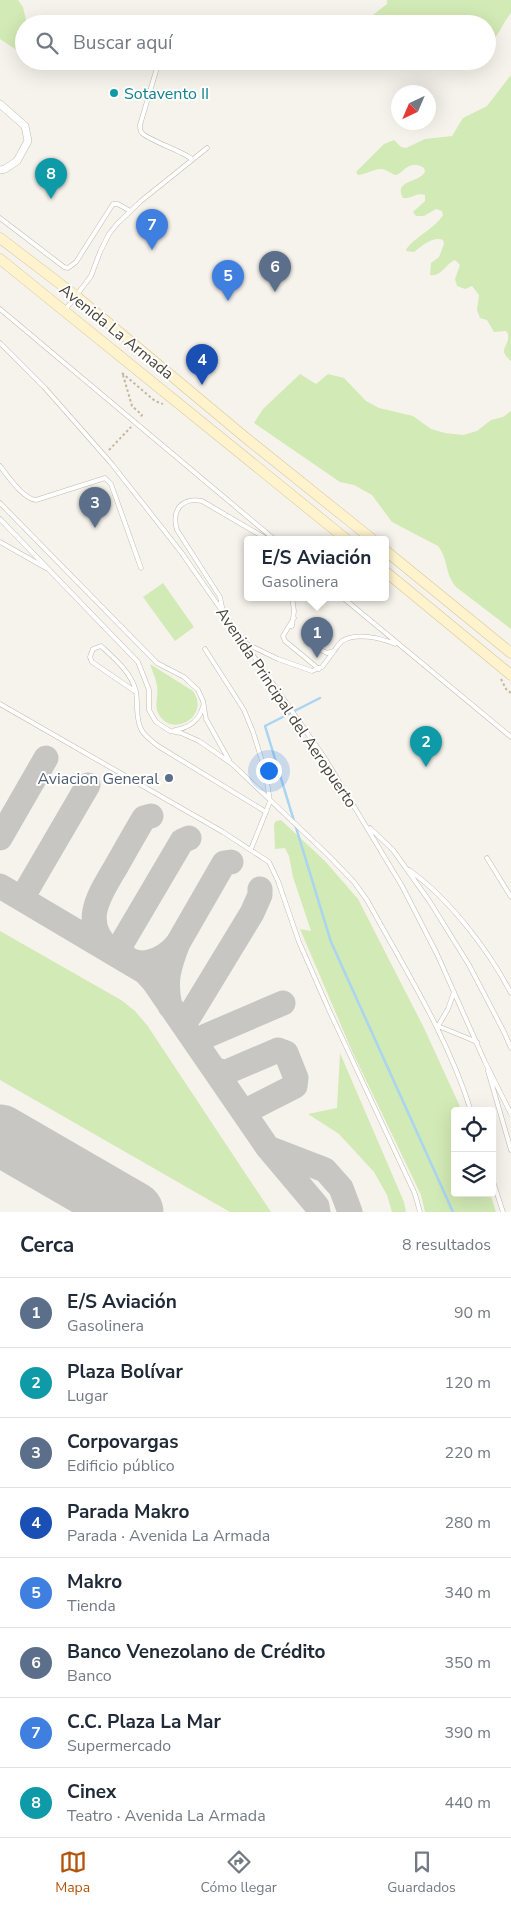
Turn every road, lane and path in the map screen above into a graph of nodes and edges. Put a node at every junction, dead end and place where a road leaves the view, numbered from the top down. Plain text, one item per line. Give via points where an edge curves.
1 (155, 70) edge
2 (0, 104) edge
3 (207, 148) dead end
4 (192, 159) junction
5 (0, 170) edge
6 (130, 211) junction
7 (0, 218) edge
8 (0, 238) edge
9 (0, 259) edge
10 (76, 296) junction
11 (0, 309) edge
12 (64, 311) junction
13 (0, 343) edge
14 (0, 466) edge
15 (0, 503) edge
16 (0, 519) edge
17 (263, 536) edge
18 (270, 536) edge
19 (342, 536) edge
20 (368, 536) edge
21 (0, 542) edge
22 (389, 553) edge
23 (141, 568) dead end
24 (50, 571) junction
25 (389, 574) edge
26 (292, 601) edge
27 (347, 601) edge
28 (224, 614) junction
29 (294, 618) junction
30 (292, 626) dead end
31 (243, 642) junction
32 (399, 645) junction
33 (205, 649) dead end
34 (321, 650) dead end
35 (334, 651) junction
36 (511, 653) edge
37 (319, 669) junction
38 (511, 675) edge
39 (136, 692) junction
40 (204, 701) junction
41 (0, 704) edge
42 (170, 731) junction
43 (511, 737) edge
44 (232, 764) junction
45 (270, 801) junction
46 (266, 812) junction
47 (366, 825) junction
48 (252, 849) junction
49 (487, 858) dead end
50 (408, 869) junction
51 (511, 897) edge
52 (454, 991) junction
53 (511, 993) edge
54 (438, 1026) junction
55 (477, 1042) junction
56 (511, 1048) edge
57 (485, 1062) junction
58 (470, 1107) edge
59 (511, 1114) edge
60 (511, 1150) edge
61 (496, 1190) edge
62 (420, 1212) edge
63 (503, 1212) edge

1 - 4 lane via 140,125 142,134 184,152
2 - 5 street via 26,126 28,141 17,161
3 - 4 lane
4 - 6 lane
6 - 7 lane via 113,204 76,262 68,268
6 - 10 lane via 109,234 92,276
8 - 10 main road, Avenida La Armada
9 - 12 main road, Avenida La Armada
10 - 12 lane
10 - 20 main road, Avenida La Armada
11 - 18 lane
12 - 19 main road, Avenida La Armada
13 - 28 lane, Avenida Principal del Aeropuerto via 111,463 181,552
14 - 23 lane via 31,500 105,478 111,484
15 - 40 lane via 157,663 191,682
16 - 24 lane
17 - 28 lane via 202,502 190,500 176,512 177,530 220,597
21 - 24 lane
22 - 36 main road
24 - 42 lane via 138,662 147,684 152,717
25 - 38 main road
26 - 29 lane
27 - 32 lane
28 - 31 lane, Avenida Principal del Aeropuerto
29 - 30 lane
29 - 37 lane via 282,636
31 - 37 lane via 312,671
31 - 47 lane, Avenida Principal del Aeropuerto via 326,760
32 - 35 lane via 372,636 348,639
32 - 43 lane
33 - 45 lane via 244,710 265,770
34 - 35 lane via 327,653
35 - 37 lane
39 - 39 lane via 92,662 93,649 100,646 118,662
39 - 46 lane via 139,729 147,738
40 - 42 lane via 197,719 182,729
40 - 44 lane via 206,719
41 - 48 lane
42 - 44 lane via 199,741
44 - 45 lane
45 - 46 lane
45 - 54 lane via 354,882
46 - 48 lane
47 - 50 lane
47 - 52 lane, Avenida Principal del Aeropuerto via 402,886
48 - 62 lane via 272,867 303,950 415,1194
49 - 51 lane
50 - 53 lane via 425,881 459,918 486,951
50 - 56 lane via 469,965
52 - 54 lane
52 - 55 lane, Avenida Principal del Aeropuerto
54 - 55 lane
54 - 58 lane
55 - 57 lane, Avenida Principal del Aeropuerto
57 - 59 lane, Avenida Principal del Aeropuerto
57 - 60 lane
61 - 63 lane

